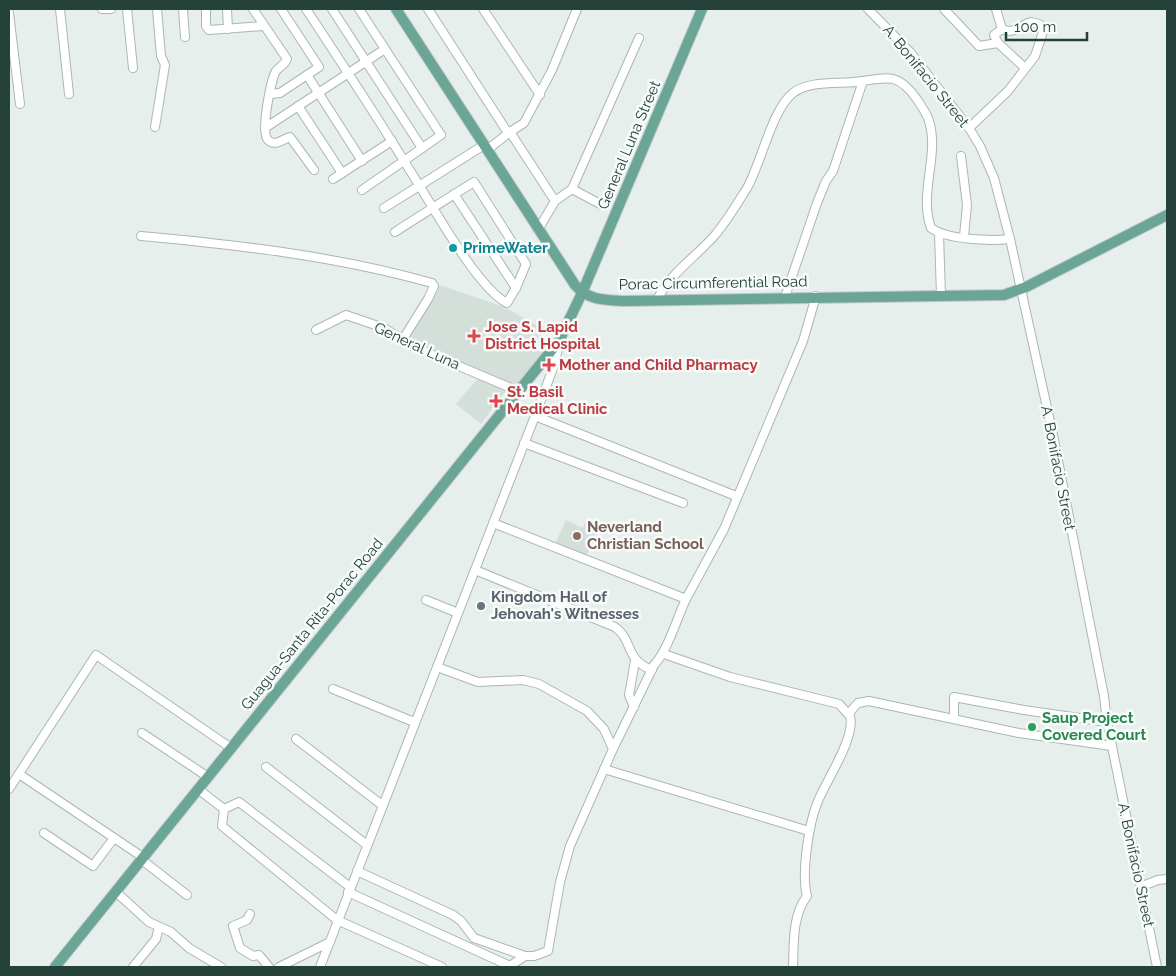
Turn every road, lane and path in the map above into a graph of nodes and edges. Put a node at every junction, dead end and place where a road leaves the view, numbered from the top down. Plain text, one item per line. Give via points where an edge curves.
1 (60, 9) edge
2 (102, 9) edge
3 (111, 9) edge
4 (127, 9) edge
5 (156, 9) edge
6 (183, 9) edge
7 (206, 9) edge
8 (227, 9) edge
9 (253, 9) edge
10 (281, 9) edge
11 (306, 9) edge
12 (332, 9) edge
13 (359, 9) edge
14 (396, 9) edge
15 (428, 9) edge
16 (483, 9) edge
17 (577, 9) edge
18 (702, 9) edge
19 (868, 9) edge
20 (944, 9) edge
21 (996, 9) edge
22 (9, 13) edge
23 (264, 26) junction
24 (228, 29) junction
25 (1002, 29) junction
26 (994, 36) junction
27 (185, 37) dead end
28 (639, 38) dead end
29 (998, 43) junction
30 (979, 46) junction
31 (385, 49) junction
32 (366, 62) junction
33 (133, 68) dead end
34 (1025, 68) junction
35 (348, 74) junction
36 (307, 75) junction
37 (863, 80) junction
38 (318, 92) junction
39 (69, 94) dead end
40 (271, 94) junction
41 (540, 95) junction
42 (20, 104) dead end
43 (298, 106) junction
44 (155, 126) dead end
45 (265, 128) junction
46 (969, 128) junction
47 (509, 132) junction
48 (392, 141) junction
49 (422, 148) junction
50 (485, 148) junction
51 (961, 156) dead end
52 (404, 160) junction
53 (362, 161) junction
54 (314, 170) dead end
55 (342, 174) junction
56 (333, 179) dead end
57 (420, 185) junction
58 (572, 189) junction
59 (362, 190) dead end
60 (454, 194) junction
61 (555, 201) junction
62 (602, 205) dead end
63 (434, 207) junction
64 (384, 208) dead end
65 (1167, 215) edge
66 (538, 230) junction
67 (395, 232) dead end
68 (939, 234) junction
69 (141, 236) dead end
70 (964, 236) junction
71 (1010, 239) junction
72 (516, 288) junction
73 (1021, 290) junction
74 (582, 293) junction
75 (941, 295) junction
76 (816, 296) junction
77 (786, 297) junction
78 (657, 300) junction
79 (316, 330) dead end
80 (403, 339) junction
81 (559, 341) junction
82 (518, 392) junction
83 (535, 416) junction
84 (524, 443) junction
85 (736, 496) junction
86 (683, 503) dead end
87 (493, 523) junction
88 (475, 570) junction
89 (686, 599) junction
90 (426, 600) dead end
91 (458, 613) junction
92 (664, 654) junction
93 (635, 661) junction
94 (437, 667) junction
95 (652, 670) junction
96 (333, 689) dead end
97 (634, 707) junction
98 (849, 713) junction
99 (954, 718) junction
100 (414, 722) junction
101 (1107, 722) junction
102 (142, 733) dead end
103 (296, 739) dead end
104 (1112, 746) junction
105 (231, 748) junction
106 (613, 749) junction
107 (266, 767) dead end
108 (604, 769) junction
109 (19, 774) junction
110 (208, 777) junction
111 (9, 789) edge
112 (198, 789) junction
113 (382, 805) junction
114 (224, 809) junction
115 (809, 832) junction
116 (44, 833) dead end
117 (114, 838) junction
118 (367, 845) junction
119 (143, 859) junction
120 (357, 871) junction
121 (1167, 879) edge
122 (1140, 887) junction
123 (349, 889) junction
124 (116, 892) junction
125 (187, 895) dead end
126 (250, 914) dead end
127 (337, 920) junction
128 (159, 927) junction
129 (330, 942) junction
130 (526, 956) junction
131 (55, 967) edge
132 (132, 967) edge
133 (221, 967) edge
134 (270, 967) edge
135 (279, 967) edge
136 (320, 967) edge
137 (442, 967) edge
138 (511, 967) edge
139 (793, 967) edge
140 (1157, 967) edge

1 - 39 street
2 - 3 street
4 - 33 street
5 - 44 street via 161,56 166,65
6 - 27 street
7 - 24 street via 207,28
8 - 24 street
9 - 23 street
10 - 36 street via 318,65
11 - 35 street
12 - 32 street
13 - 31 street
14 - 50 main road
15 - 47 street
16 - 41 street
17 - 41 street
18 - 74 main road, General Luna Street
19 - 46 street, A. Bonifacio Street via 910,52
20 - 30 street
21 - 25 street
22 - 42 street
23 - 24 street
23 - 40 street via 287,59 276,71
25 - 26 street
25 - 34 street via 1013,30 1031,22 1043,27 1035,56
26 - 29 street
26 - 30 street
28 - 58 street
29 - 30 street
29 - 34 street
31 - 32 street
31 - 49 street via 440,134
32 - 35 street
32 - 49 street
34 - 46 street via 1004,95
35 - 38 street
35 - 48 street
36 - 38 street
36 - 40 street
37 - 68 street via 897,79 908,88 928,117 931,144 925,204 931,228
37 - 77 street
37 - 78 street via 811,86 791,94 778,112 748,186 734,210 715,235 667,282
38 - 43 street
38 - 53 street
40 - 45 street
41 - 47 street via 524,123
43 - 45 street
43 - 55 street
45 - 54 street via 270,142 290,138
46 - 71 street, A. Bonifacio Street via 991,169
47 - 50 street
47 - 61 street
48 - 52 street
48 - 53 street
49 - 52 street
50 - 57 street
50 - 66 main road
51 - 70 street via 967,205
52 - 57 street
52 - 59 street
53 - 55 street
55 - 56 street
57 - 63 street
57 - 64 street
58 - 61 street
58 - 62 street
60 - 63 street
60 - 72 street
60 - 72 street via 474,182 526,264
61 - 66 street
63 - 67 street
63 - 72 street via 496,298 507,303
65 - 73 main road, Porac Circumferential Road
66 - 74 main road
68 - 70 street
68 - 75 street
69 - 80 street via 332,258 432,283 434,286 428,299
70 - 71 street via 983,240
71 - 73 street, A. Bonifacio Street
73 - 75 main road, Porac Circumferential Road via 990,296
73 - 101 street, A. Bonifacio Street via 1053,435
74 - 78 main road, Porac Circumferential Road via 598,300
74 - 81 main road, Guagua-Santa Rita-Porac Road
75 - 76 main road, Porac Circumferential Road
76 - 77 main road, Porac Circumferential Road
76 - 85 street via 803,341
77 - 78 main road, Porac Circumferential Road
79 - 80 street, General Luna via 346,316 384,328
80 - 82 street, General Luna via 414,347
81 - 82 main road, Guagua-Santa Rita-Porac Road
81 - 83 street via 555,363
82 - 105 main road, Guagua-Santa Rita-Porac Road
83 - 84 street
83 - 85 street
84 - 86 street
84 - 87 street
85 - 89 street via 724,529
87 - 88 street
87 - 89 street
88 - 91 street
88 - 93 street via 615,627
89 - 92 street
90 - 91 street
91 - 94 street
92 - 95 street
92 - 98 street via 730,677 839,704
93 - 95 street
93 - 97 street via 629,695
94 - 100 street
94 - 106 street via 478,682 523,680 539,684 587,711 604,729
95 - 97 street
96 - 100 street
97 - 106 street
98 - 99 street via 862,700
98 - 115 street via 850,730 818,802
99 - 101 street via 954,697
99 - 104 street via 1018,732
100 - 113 street
101 - 104 street, A. Bonifacio Street
102 - 110 street
103 - 113 street
104 - 122 street, A. Bonifacio Street
105 - 109 street via 96,655
105 - 110 main road, Guagua-Santa Rita-Porac Road
106 - 108 street
107 - 118 street
108 - 115 street
108 - 130 street via 570,846 548,951
109 - 111 street
109 - 117 street
110 - 112 main road, Guagua-Santa Rita-Porac Road
112 - 114 street
112 - 119 main road, Guagua-Santa Rita-Porac Road
113 - 118 street
114 - 123 street via 239,802
114 - 127 street via 222,826
115 - 139 street via 804,882 807,896 795,923
116 - 117 street via 93,866
117 - 119 street
118 - 120 street
119 - 124 main road, Guagua-Santa Rita-Porac Road
119 - 125 street
120 - 123 street
120 - 130 street via 452,915 474,938
121 - 122 street
122 - 140 street, A. Bonifacio Street
123 - 127 street
123 - 138 street
124 - 128 street
124 - 131 main road, Guagua-Santa Rita-Porac Road
126 - 134 street via 247,920 233,926 240,948 253,956 259,955
127 - 129 street
127 - 137 street
128 - 132 street via 156,939
128 - 133 street
129 - 135 street
129 - 136 street
130 - 138 street

